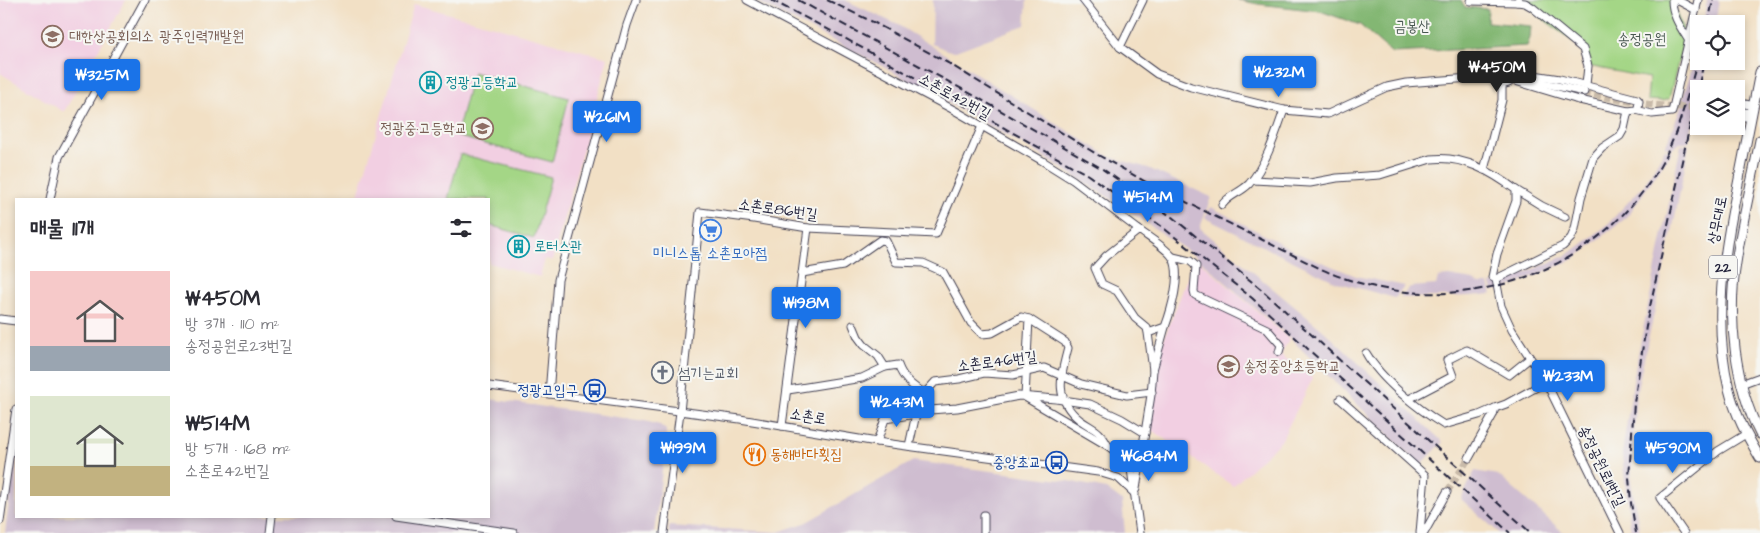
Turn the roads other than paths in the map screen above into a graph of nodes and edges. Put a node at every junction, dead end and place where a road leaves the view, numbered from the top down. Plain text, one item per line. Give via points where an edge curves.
1 (145, 0) edge
2 (636, 0) edge
3 (748, 0) edge
4 (1083, 0) edge
5 (1143, 0) edge
6 (1672, 0) edge
7 (1677, 0) edge
8 (1698, 0) edge
9 (1470, 1) dead end
10 (1518, 1) edge
11 (1696, 10) junction
12 (1689, 41) junction
13 (1120, 47) junction
14 (1760, 72) edge
15 (1495, 76) junction
16 (1513, 76) junction
17 (1502, 84) junction
18 (1585, 88) junction
19 (1745, 108) edge
20 (1284, 110) junction
21 (1632, 111) junction
22 (1745, 112) edge
23 (1752, 112) junction
24 (1745, 114) edge
25 (982, 126) junction
26 (1760, 140) edge
27 (1484, 170) junction
28 (1253, 180) junction
29 (1516, 190) junction
30 (50, 198) edge
31 (1222, 205) dead end
32 (1565, 217) dead end
33 (808, 228) junction
34 (1140, 230) junction
35 (1173, 258) junction
36 (802, 273) junction
37 (1496, 279) junction
38 (0, 319) edge
39 (1029, 319) junction
40 (15, 321) edge
41 (854, 325) dead end
42 (1165, 328) junction
43 (1148, 333) junction
44 (1279, 352) dead end
45 (1366, 353) dead end
46 (1530, 358) junction
47 (885, 367) junction
48 (1154, 370) junction
49 (1027, 371) junction
50 (1060, 377) junction
51 (1760, 377) edge
52 (1546, 382) junction
53 (1741, 384) junction
54 (490, 386) edge
55 (788, 390) junction
56 (1152, 392) junction
57 (925, 393) junction
58 (549, 394) junction
59 (1025, 397) junction
60 (1409, 399) junction
61 (1064, 400) junction
62 (1340, 400) dead end
63 (1495, 408) junction
64 (930, 410) junction
65 (680, 412) junction
66 (916, 414) junction
67 (15, 426) edge
68 (782, 426) junction
69 (1144, 433) junction
70 (1746, 434) junction
71 (1760, 434) edge
72 (877, 442) junction
73 (909, 446) junction
74 (1108, 446) junction
75 (1469, 458) tunnel mouth
76 (1760, 458) edge
77 (13, 461) edge
78 (1447, 492) tunnel mouth
79 (1136, 494) junction
80 (984, 515) dead end
81 (272, 518) edge
82 (410, 518) edge
83 (0, 521) edge
84 (270, 533) edge
85 (514, 533) edge
86 (664, 533) edge
87 (984, 533) edge
88 (1140, 533) edge
89 (1420, 533) edge
90 (1424, 533) edge
91 (1620, 533) edge
92 (1684, 533) edge

1 - 30 street via 59,157
2 - 58 street via 558,280
3 - 25 street, 소촌로42번길
4 - 13 street
5 - 13 street
6 - 12 street via 1672,9
7 - 11 street
8 - 11 street
9 - 10 street
10 - 18 street via 1532,8 1583,49 1588,66
11 - 12 street
12 - 21 street via 1672,112
13 - 20 street via 1156,74 1191,88
14 - 23 main road, 상무대로 / 22
15 - 16 street via 1496,68 1502,65 1510,67
15 - 17 street
15 - 20 street via 1387,87 1328,114
16 - 17 street via 1508,83
16 - 18 street
16 - 21 street via 1575,99
17 - 27 street via 1502,100
18 - 21 street via 1639,100
19 - 23 street
20 - 28 street
21 - 37 street via 1620,136 1593,158 1571,238 1563,246
22 - 23 street
23 - 24 street
23 - 70 main road, 상무대로 / 22 via 1724,256 1720,298 1724,365
25 - 33 street, 소촌로86번길 via 936,234
25 - 34 street, 소촌로42번길 via 1073,180
26 - 53 main road, 상무대로 / 22 via 1736,265 1734,330
27 - 28 street via 1454,159 1440,158 1380,175 1310,183
27 - 29 street
28 - 31 street
29 - 32 street
29 - 37 street, 송정공원로11번길 via 1516,201 1497,254 1492,277
33 - 36 street
33 - 65 street, 소촌로86번길 via 700,212
34 - 35 street, 소촌로42번길
34 - 43 street via 1095,268 1102,284 1117,292
35 - 42 street via 1176,288
35 - 44 street via 1190,261 1196,266 1195,295 1267,329 1280,344
36 - 39 street, 소촌로46번길 via 843,266 880,240 886,241 896,262 924,263 943,272 971,323 982,334 992,333 1021,317
36 - 55 street
37 - 46 street, 송정공원로11번길 via 1501,306
38 - 40 street
39 - 49 street
39 - 50 street, 소촌로46번길 via 1065,342 1068,348
41 - 47 street via 858,337
42 - 43 street
42 - 48 street
43 - 48 street
45 - 60 street via 1372,364
46 - 52 street, 송정공원로11번길
46 - 60 street via 1509,375 1467,350 1447,360 1452,376
47 - 55 street via 862,378
47 - 57 street via 898,365 901,374 913,387
48 - 56 street
49 - 50 street, 소촌로46번길 via 1044,368
49 - 57 street, 소촌로46번길 via 1014,375 984,373 935,382
49 - 59 street
50 - 56 street via 1126,395
50 - 61 street, 소촌로46번길
51 - 53 street
52 - 63 street
52 - 91 street, 송정공원로11번길
53 - 71 main road, 상무대로 / 22
54 - 58 street, 소촌로
55 - 68 street
56 - 69 street
57 - 64 street
58 - 65 street, 소촌로
59 - 61 street
59 - 64 street
59 - 74 street
60 - 63 street via 1444,425
61 - 69 street via 1090,404
61 - 74 street, 소촌로46번길 via 1079,419 1099,431
62 - 89 street via 1425,474
63 - 75 street
64 - 66 street
65 - 68 street, 소촌로
65 - 86 street
66 - 72 street via 885,419
66 - 73 street
67 - 77 street
68 - 72 street, 소촌로
69 - 79 street
70 - 76 main road, 상무대로 / 22
70 - 92 street via 1660,498
72 - 73 street, 소촌로
73 - 79 street, 소촌로 via 1098,472 1118,478
74 - 79 street via 1130,462
77 - 83 street
78 - 90 street
79 - 88 street
80 - 87 street
81 - 84 street
82 - 85 street

